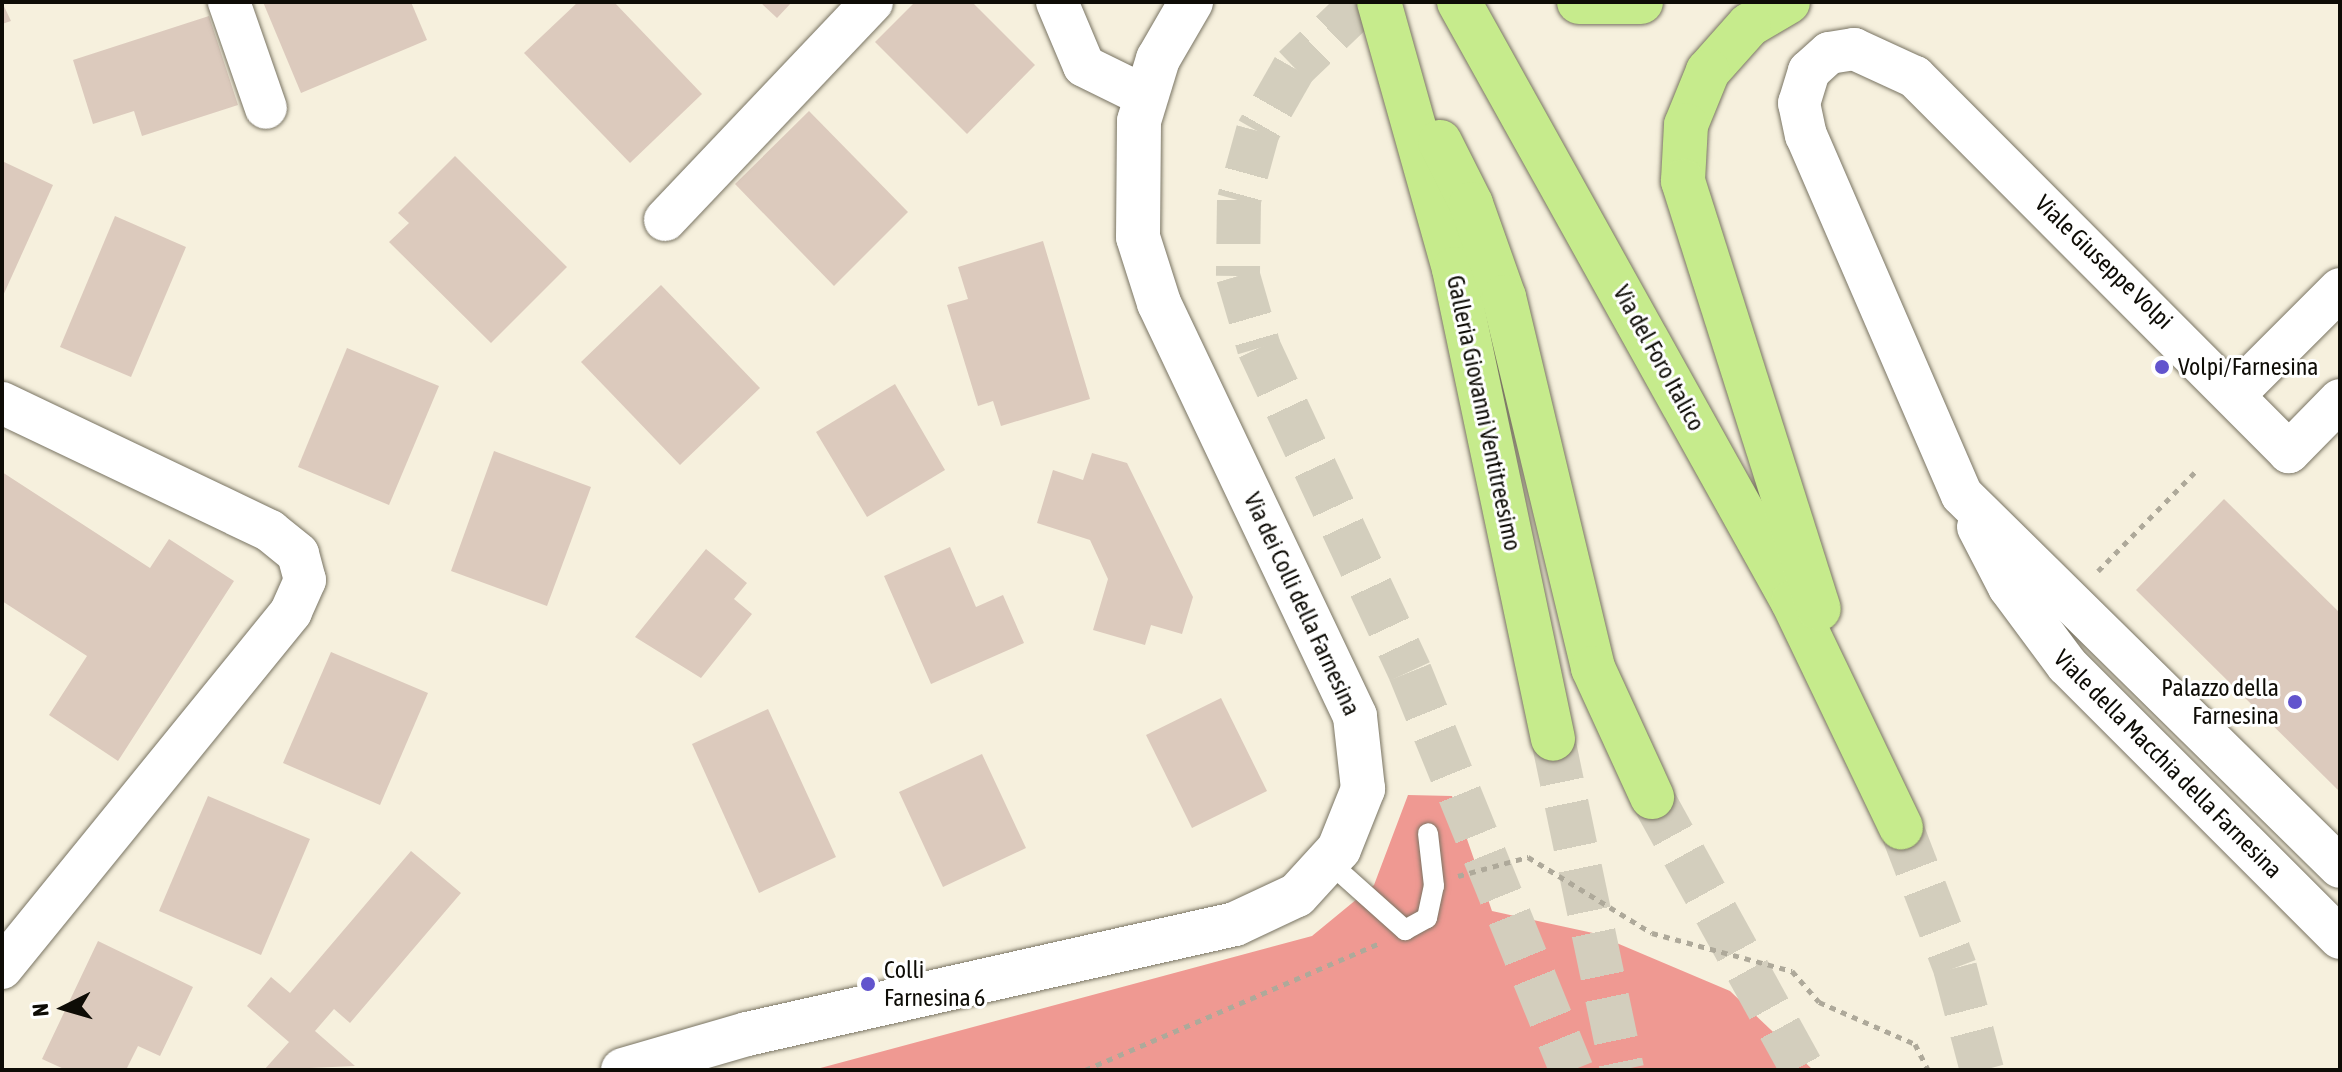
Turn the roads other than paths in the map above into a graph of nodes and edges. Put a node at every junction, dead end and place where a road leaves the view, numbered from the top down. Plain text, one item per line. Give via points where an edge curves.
1 (229, 2) edge
2 (872, 2) edge
3 (1057, 2) edge
4 (1191, 2) edge
5 (1379, 2) edge
6 (1459, 2) edge
7 (1579, 2) edge
8 (1641, 2) edge
9 (1788, 2) edge
10 (1915, 77) joint
11 (1407, 89) junction
12 (1145, 96) junction
13 (266, 108) dead end
14 (665, 220) dead end
15 (2340, 289) edge
16 (2236, 393) junction
17 (2340, 400) edge
18 (2, 403) edge
19 (1962, 495) junction
20 (1853, 718) junction
21 (1553, 739) tunnel mouth
22 (1652, 797) tunnel mouth
23 (1901, 827) tunnel mouth
24 (1428, 833) dead end
25 (1330, 863) junction
26 (2340, 867) edge
27 (2340, 938) edge
28 (2, 968) edge
29 (623, 1070) edge

1 - 13 street
2 - 14 street
3 - 12 street via 1084,66
4 - 12 street, Via dei Colli della Farnesina
5 - 11 highway
6 - 20 highway, Via del Foro Italico
7 - 8 highway
9 - 20 highway via 1749,25 1708,71 1686,125 1683,181
10 - 16 street, Viale Giuseppe Volpi
10 - 19 street, Viale della Macchia della Farnesina via 1872,52 1837,50 1809,71 1800,111
11 - 21 highway, Galleria Giovanni Ventitreesimo via 1454,269
11 - 22 highway via 1487,245 1580,625 1609,710
12 - 25 street, Via dei Colli della Farnesina via 1134,191 1148,273 1359,728 1363,789
15 - 16 street
16 - 17 street, Viale Giuseppe Volpi via 2289,452
18 - 28 street via 270,531 298,554 305,580 291,612
19 - 26 street, Viale della Macchia della Farnesina
19 - 27 street, Viale della Macchia della Farnesina via 2009,587 2067,665
20 - 23 highway
24 - 25 lane via 1434,886 1427,918 1405,930
25 - 29 street, Via dei Colli della Farnesina via 1297,895 1235,924 747,1034

